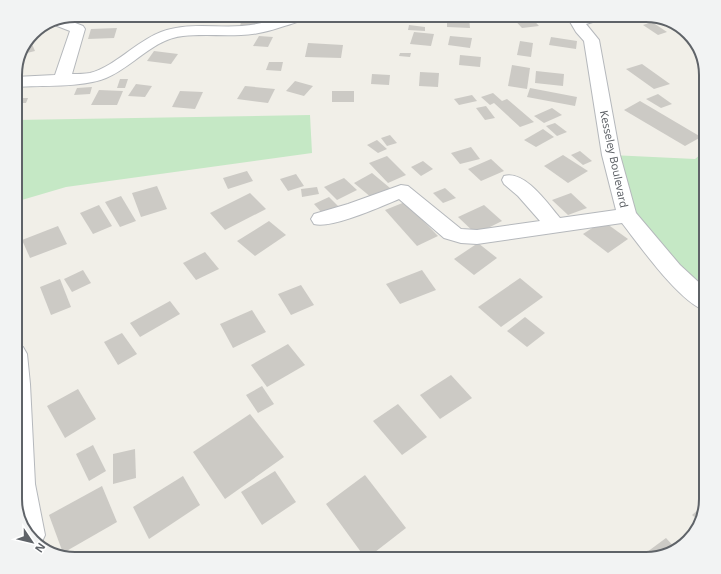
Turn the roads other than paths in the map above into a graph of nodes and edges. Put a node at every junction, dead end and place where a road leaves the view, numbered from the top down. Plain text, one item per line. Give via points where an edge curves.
1 (283, 22) edge
2 (577, 22) edge
3 (63, 24) edge
4 (62, 79) junction
5 (22, 82) edge
6 (511, 180) dead end
7 (627, 215) junction
8 (321, 219) dead end
9 (555, 225) junction
10 (699, 296) edge
11 (22, 489) edge
12 (28, 522) edge

1 - 4 street via 242,31 181,32 165,35 102,75
2 - 7 street, Kesseley Boulevard via 591,40 611,155
3 - 4 street via 78,29
4 - 5 street
6 - 9 street via 525,191
7 - 9 street
7 - 10 street, Kesseley Boulevard via 672,271
8 - 9 street via 401,191 451,233 461,236 477,237
11 - 12 street

